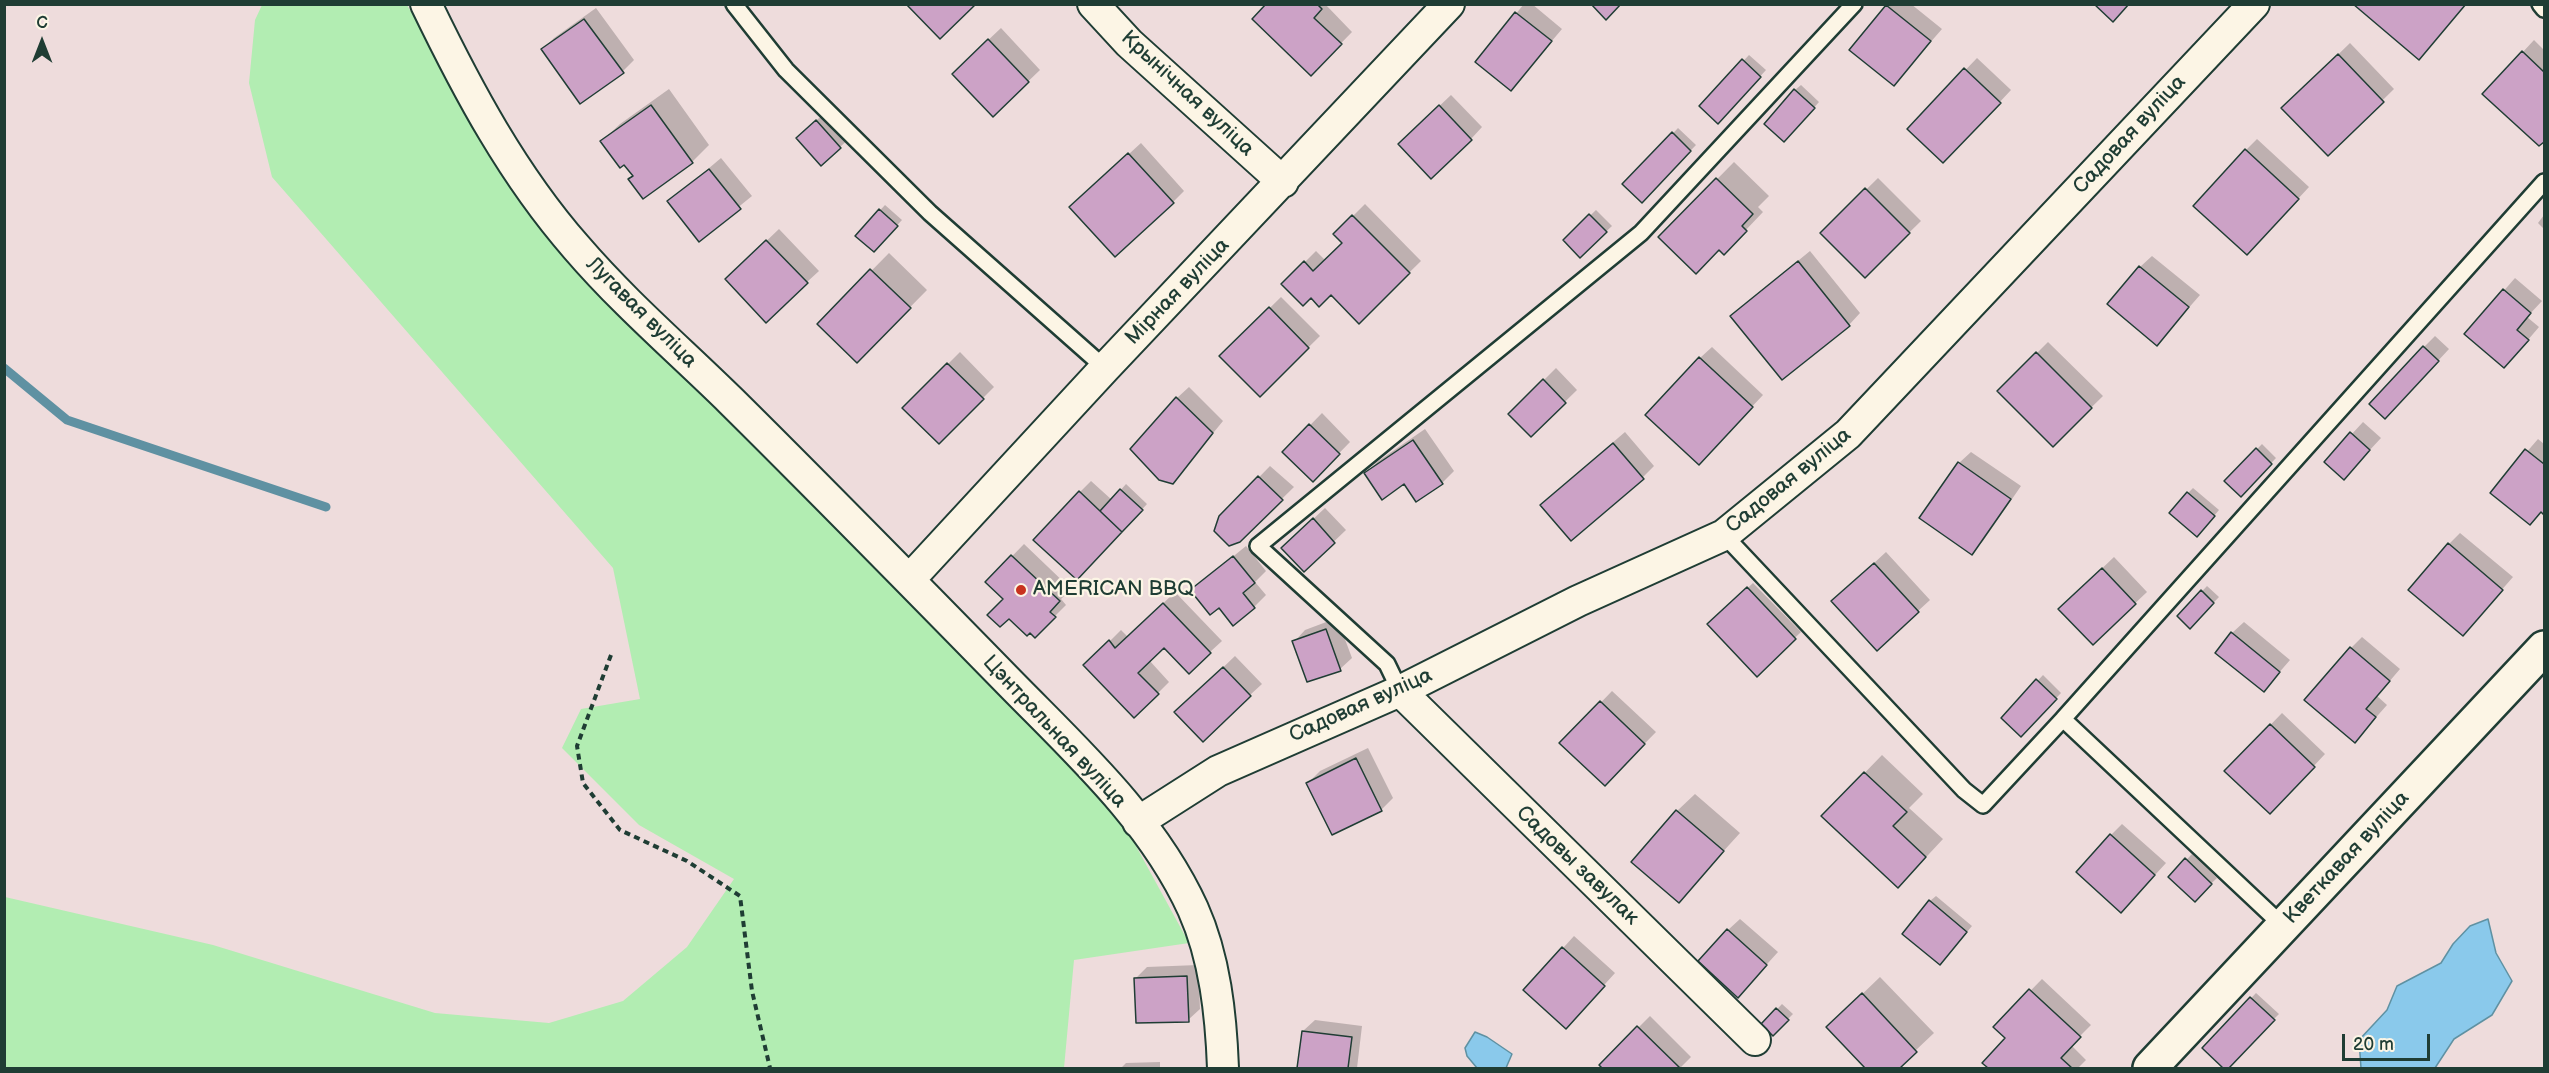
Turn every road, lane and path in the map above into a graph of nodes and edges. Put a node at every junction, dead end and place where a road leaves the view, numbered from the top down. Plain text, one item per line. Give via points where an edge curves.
1 (426, 4) edge
2 (734, 4) edge
3 (1093, 4) edge
4 (1449, 4) edge
5 (1854, 4) edge
6 (2254, 4) edge
7 (2540, 4) edge
8 (2544, 9) edge
9 (1283, 182) junction
10 (2544, 182) edge
11 (1105, 368) junction
12 (1724, 535) junction
13 (909, 580) junction
14 (2544, 648) edge
15 (611, 655) dead end
16 (1400, 691) junction
17 (2063, 719) junction
18 (1138, 822) junction
19 (2283, 926) junction
20 (1755, 1040) dead end
21 (770, 1068) edge
22 (1223, 1068) edge
23 (2150, 1068) edge

1 - 13 street, Лугавая вуліца via 492,132 527,187 576,248
2 - 11 lane via 786,70 930,213
3 - 9 street, Крынічная вуліца via 1129,43
4 - 9 street, Мірная вуліца
5 - 16 lane via 1641,233 1258,546 1387,664
6 - 12 street, Садовая вуліца via 1848,434
7 - 8 lane
9 - 11 street, Мірная вуліца
10 - 17 lane
11 - 13 street, Мірная вуліца
12 - 16 street, Садовая вуліца via 1578,601
12 - 17 lane via 1964,790 1983,805
13 - 18 street, Цэнтральная вуліца via 1109,784
14 - 19 street, Кветкавая вуліца
15 - 21 path via 578,746 583,783 620,830 687,861 740,896 752,991
16 - 18 street, Садовая вуліца via 1218,771
16 - 20 street, Садовы завулак
17 - 19 lane
18 - 22 street, Цэнтральная вуліца via 1170,866 1194,910 1209,957 1222,1027
19 - 23 street, Кветкавая вуліца

